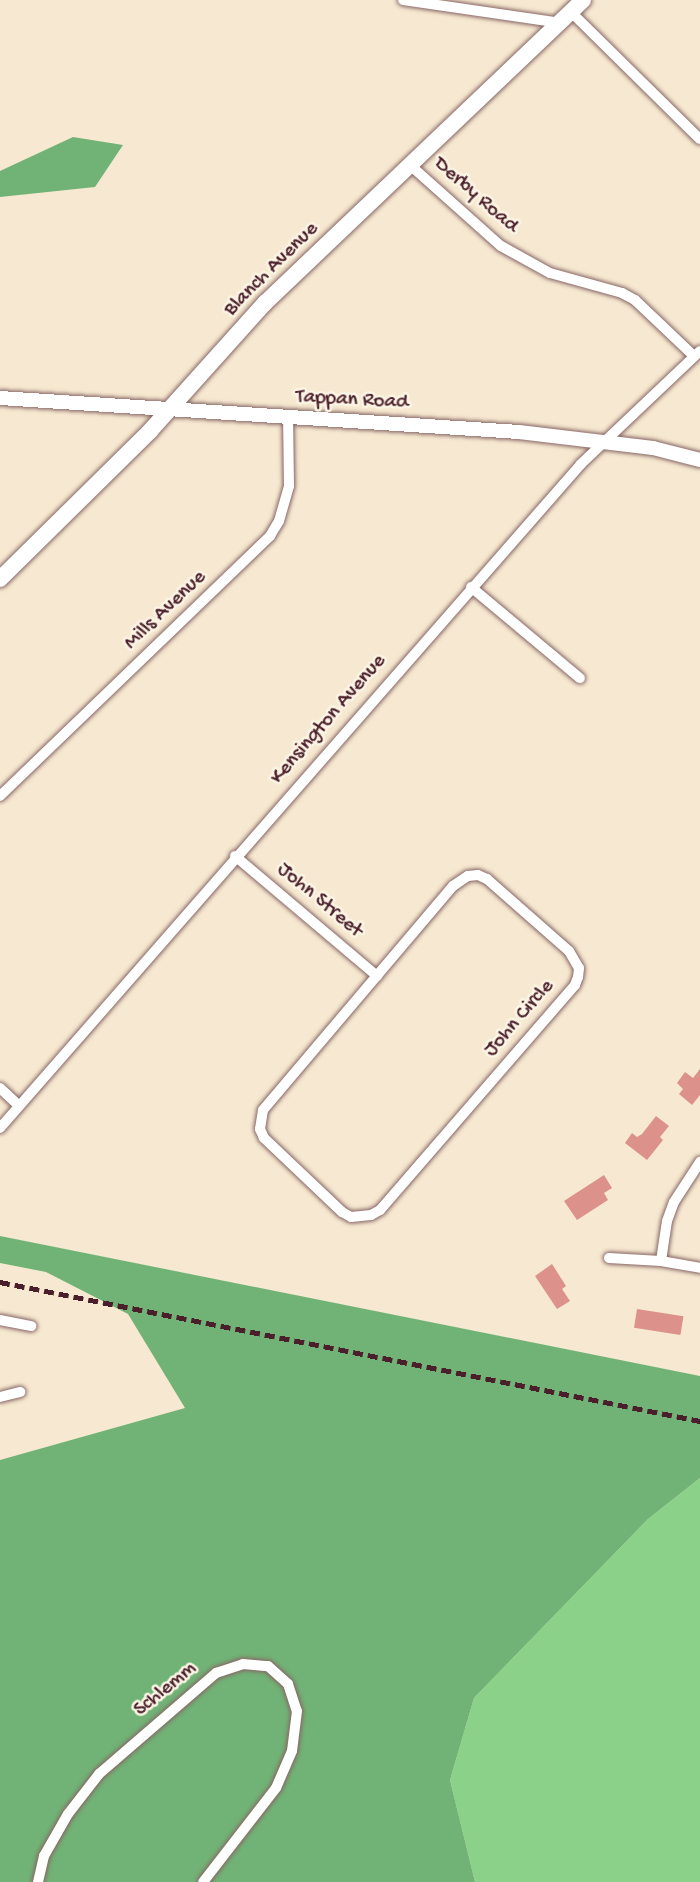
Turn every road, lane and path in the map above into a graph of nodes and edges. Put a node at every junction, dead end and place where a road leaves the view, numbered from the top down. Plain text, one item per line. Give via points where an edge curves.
1 (403, 0) edge
2 (571, 11) edge
3 (700, 139) edge
4 (410, 165) junction
5 (697, 354) edge
6 (0, 398) edge
7 (168, 411) junction
8 (288, 418) junction
9 (602, 442) junction
10 (700, 460) edge
11 (0, 579) edge
12 (471, 587) junction
13 (580, 678) dead end
14 (0, 796) edge
15 (235, 856) junction
16 (377, 976) junction
17 (0, 1088) edge
18 (19, 1106) junction
19 (0, 1128) edge
20 (700, 1162) edge
21 (609, 1258) dead end
22 (661, 1261) junction
23 (700, 1268) edge
24 (0, 1320) edge
25 (31, 1326) dead end
26 (20, 1392) dead end
27 (0, 1397) edge
28 (38, 1882) edge
29 (203, 1882) edge

1 - 2 street
2 - 3 street
2 - 4 main road, Blanch Avenue
4 - 5 street, Derby Road via 501,246 550,273 635,300
4 - 7 main road, Blanch Avenue via 265,303
5 - 9 street, Kensington Avenue
6 - 7 street, Tappan Road
7 - 8 street, Tappan Road
7 - 11 main road, Blanch Avenue
8 - 9 street, Tappan Road via 519,432
8 - 14 street, Mills Avenue via 289,486 270,536
9 - 10 street, Tappan Road
9 - 12 street, Kensington Avenue
12 - 13 street
12 - 15 street, Kensington Avenue
15 - 16 street, John Street
15 - 18 street, Kensington Avenue
16 - 16 street, John Circle via 453,886 468,876 487,879 569,951 579,968 575,985 389,1200 380,1210 361,1217 341,1213 264,1139 260,1119
17 - 18 street
18 - 19 street, Kensington Avenue
20 - 22 street via 674,1202
21 - 22 street
22 - 23 street
24 - 25 street
26 - 27 street
28 - 29 street, Schlemm via 44,1856 99,1774 216,1673 243,1664 268,1666 288,1684 297,1711 292,1751 276,1788

